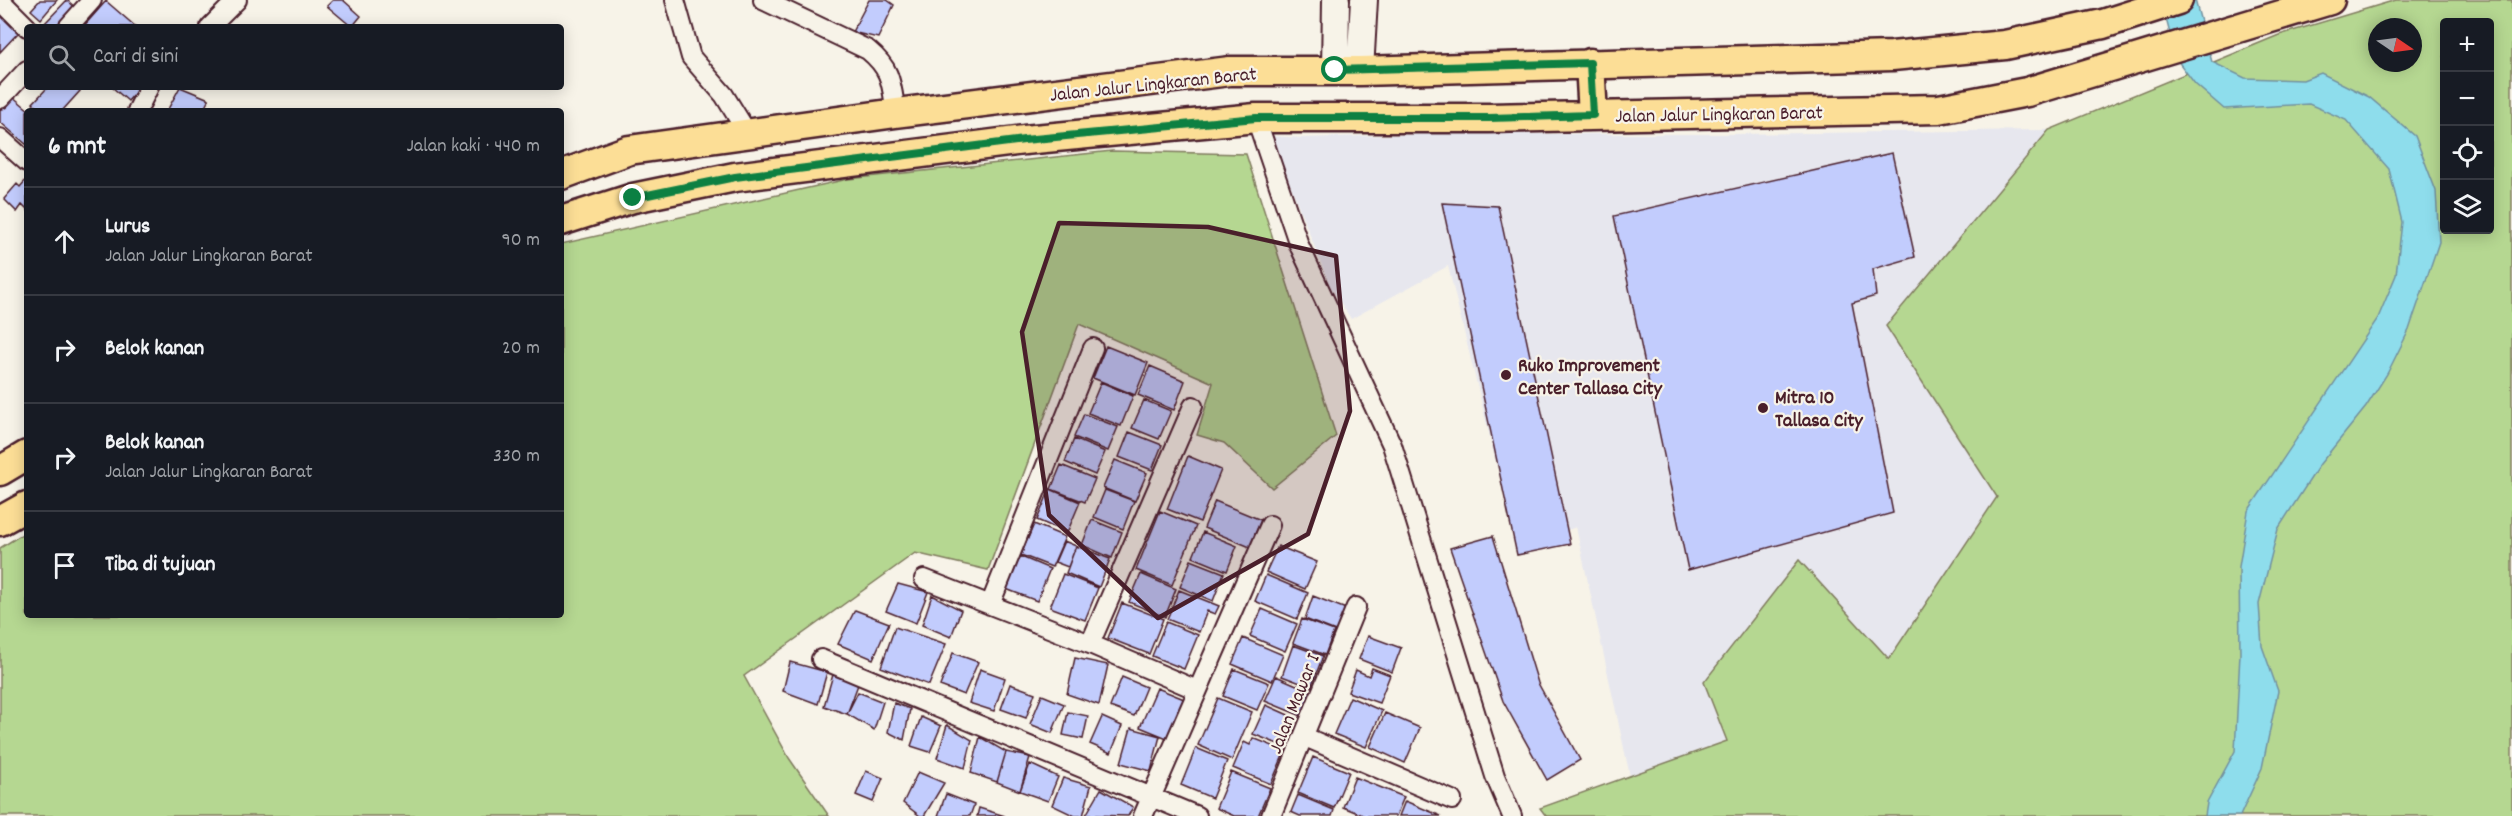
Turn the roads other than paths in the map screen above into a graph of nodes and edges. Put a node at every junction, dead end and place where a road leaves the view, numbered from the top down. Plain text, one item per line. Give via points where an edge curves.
1 (0, 0) edge
2 (92, 0) edge
3 (237, 0) edge
4 (675, 0) edge
5 (763, 0) edge
6 (1336, 0) edge
7 (1364, 0) edge
8 (2178, 0) edge
9 (2330, 0) edge
10 (24, 24) edge
11 (71, 24) edge
12 (213, 24) edge
13 (1590, 63) junction
14 (1348, 71) junction
15 (24, 73) edge
16 (148, 90) edge
17 (0, 99) edge
18 (138, 108) edge
19 (897, 113) junction
20 (1593, 115) junction
21 (1256, 118) junction
22 (748, 134) junction
23 (0, 138) edge
24 (24, 159) edge
25 (564, 174) edge
26 (564, 220) edge
27 (1092, 348) dead end
28 (1193, 406) dead end
29 (24, 457) edge
30 (0, 471) edge
31 (24, 508) edge
32 (0, 521) edge
33 (1270, 525) dead end
34 (924, 579) dead end
35 (990, 605) junction
36 (1356, 606) dead end
37 (1090, 644) junction
38 (822, 659) dead end
39 (1197, 690) junction
40 (1305, 737) junction
41 (1151, 796) junction
42 (1452, 800) dead end
43 (1143, 816) edge
44 (1197, 816) edge
45 (1271, 816) edge
46 (1512, 816) edge

1 - 10 street
2 - 11 street
3 - 12 street
4 - 22 street via 691,57 723,95
5 - 19 street via 868,50 883,62 890,73
6 - 14 main road
7 - 14 main road
8 - 13 main road, Jalan Jalur Lingkaran Barat via 2103,24 2005,45 1892,56
9 - 20 main road, Jalan Jalur Lingkaran Barat via 2027,92 1939,109
13 - 14 main road, Jalan Jalur Lingkaran Barat
13 - 20 main road
14 - 19 main road, Jalan Jalur Lingkaran Barat via 1230,71
15 - 17 street
16 - 18 street
19 - 22 main road, Jalan Jalur Lingkaran Barat
20 - 21 main road, Jalan Jalur Lingkaran Barat
21 - 26 main road, Jalan Jalur Lingkaran Barat via 1024,140 735,177 633,198
21 - 46 street via 1299,245 1392,445 1495,776
22 - 25 main road, Jalan Jalur Lingkaran Barat via 629,150
23 - 24 street
27 - 35 street
28 - 37 street
29 - 30 main road
31 - 32 main road
33 - 39 street
34 - 35 street
35 - 37 street
36 - 40 street, Jalan Mawar I
37 - 39 street
38 - 41 street
39 - 41 street
40 - 42 street
40 - 45 street, Jalan Mawar I
41 - 43 street
41 - 44 street

